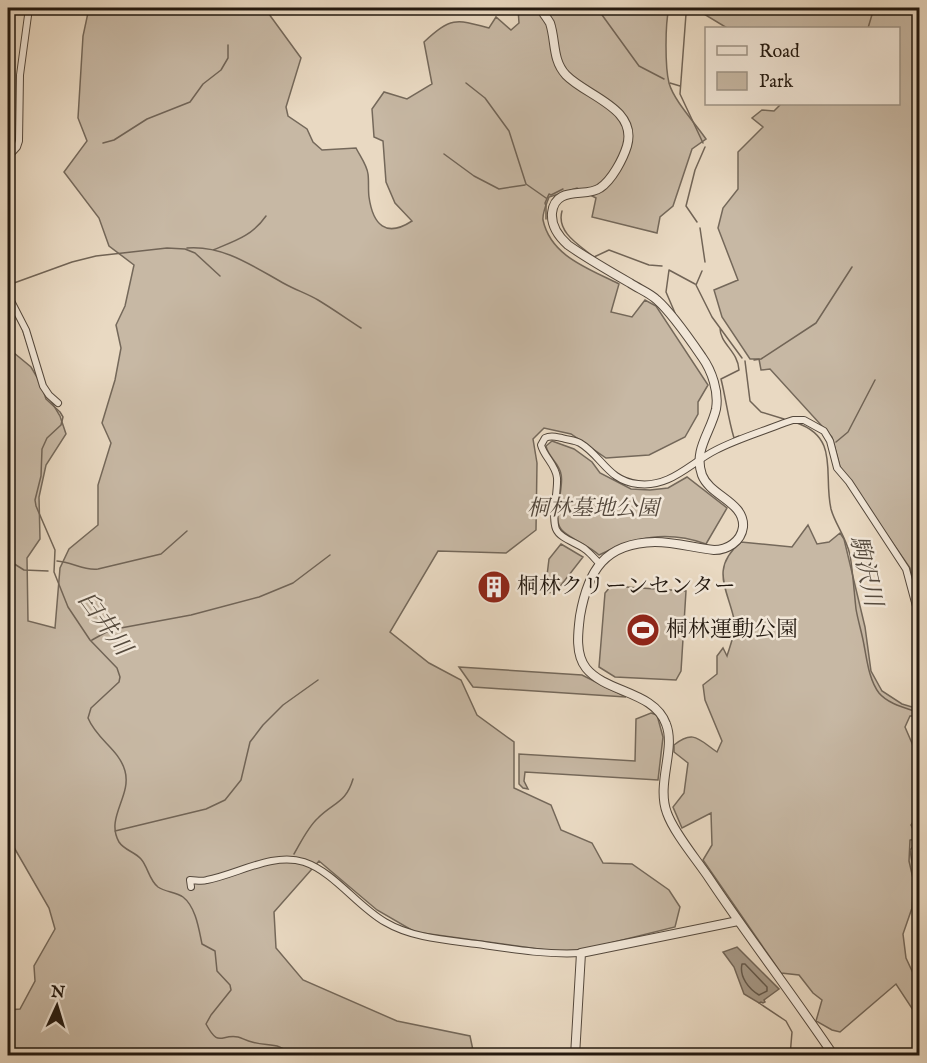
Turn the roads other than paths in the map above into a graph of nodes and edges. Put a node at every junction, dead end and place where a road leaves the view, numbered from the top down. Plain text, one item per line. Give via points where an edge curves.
1 (29, 8) edge
2 (540, 8) edge
3 (8, 157) edge
4 (8, 230) edge
5 (58, 403) dead end
6 (699, 460) junction
7 (599, 563) junction
8 (920, 621) edge
9 (191, 886) dead end
10 (738, 921) junction
11 (581, 953) junction
12 (575, 1056) edge
13 (834, 1056) edge

1 - 3 street via 20,75 19,141
2 - 6 street via 549,21 558,64 570,78 618,112 628,131 628,144 608,180 600,188 568,194 558,200 552,220 568,245 657,299 710,370 716,409
4 - 5 street via 8,295 26,330 43,386
6 - 7 street via 707,483 741,516 743,528 734,543 722,550 669,543 637,544
6 - 7 street via 664,482 628,483 612,474 579,442 554,436 545,438 543,452 557,476 556,530
6 - 8 street via 793,420 804,420 824,431 837,468 906,569
7 - 10 street via 587,584 583,602 578,638 582,662 594,676 652,705 662,715 669,733 663,790 668,815
9 - 11 street via 189,880 206,881 286,859 323,872 384,921 409,932 511,949
10 - 11 street
10 - 13 street
11 - 12 street

